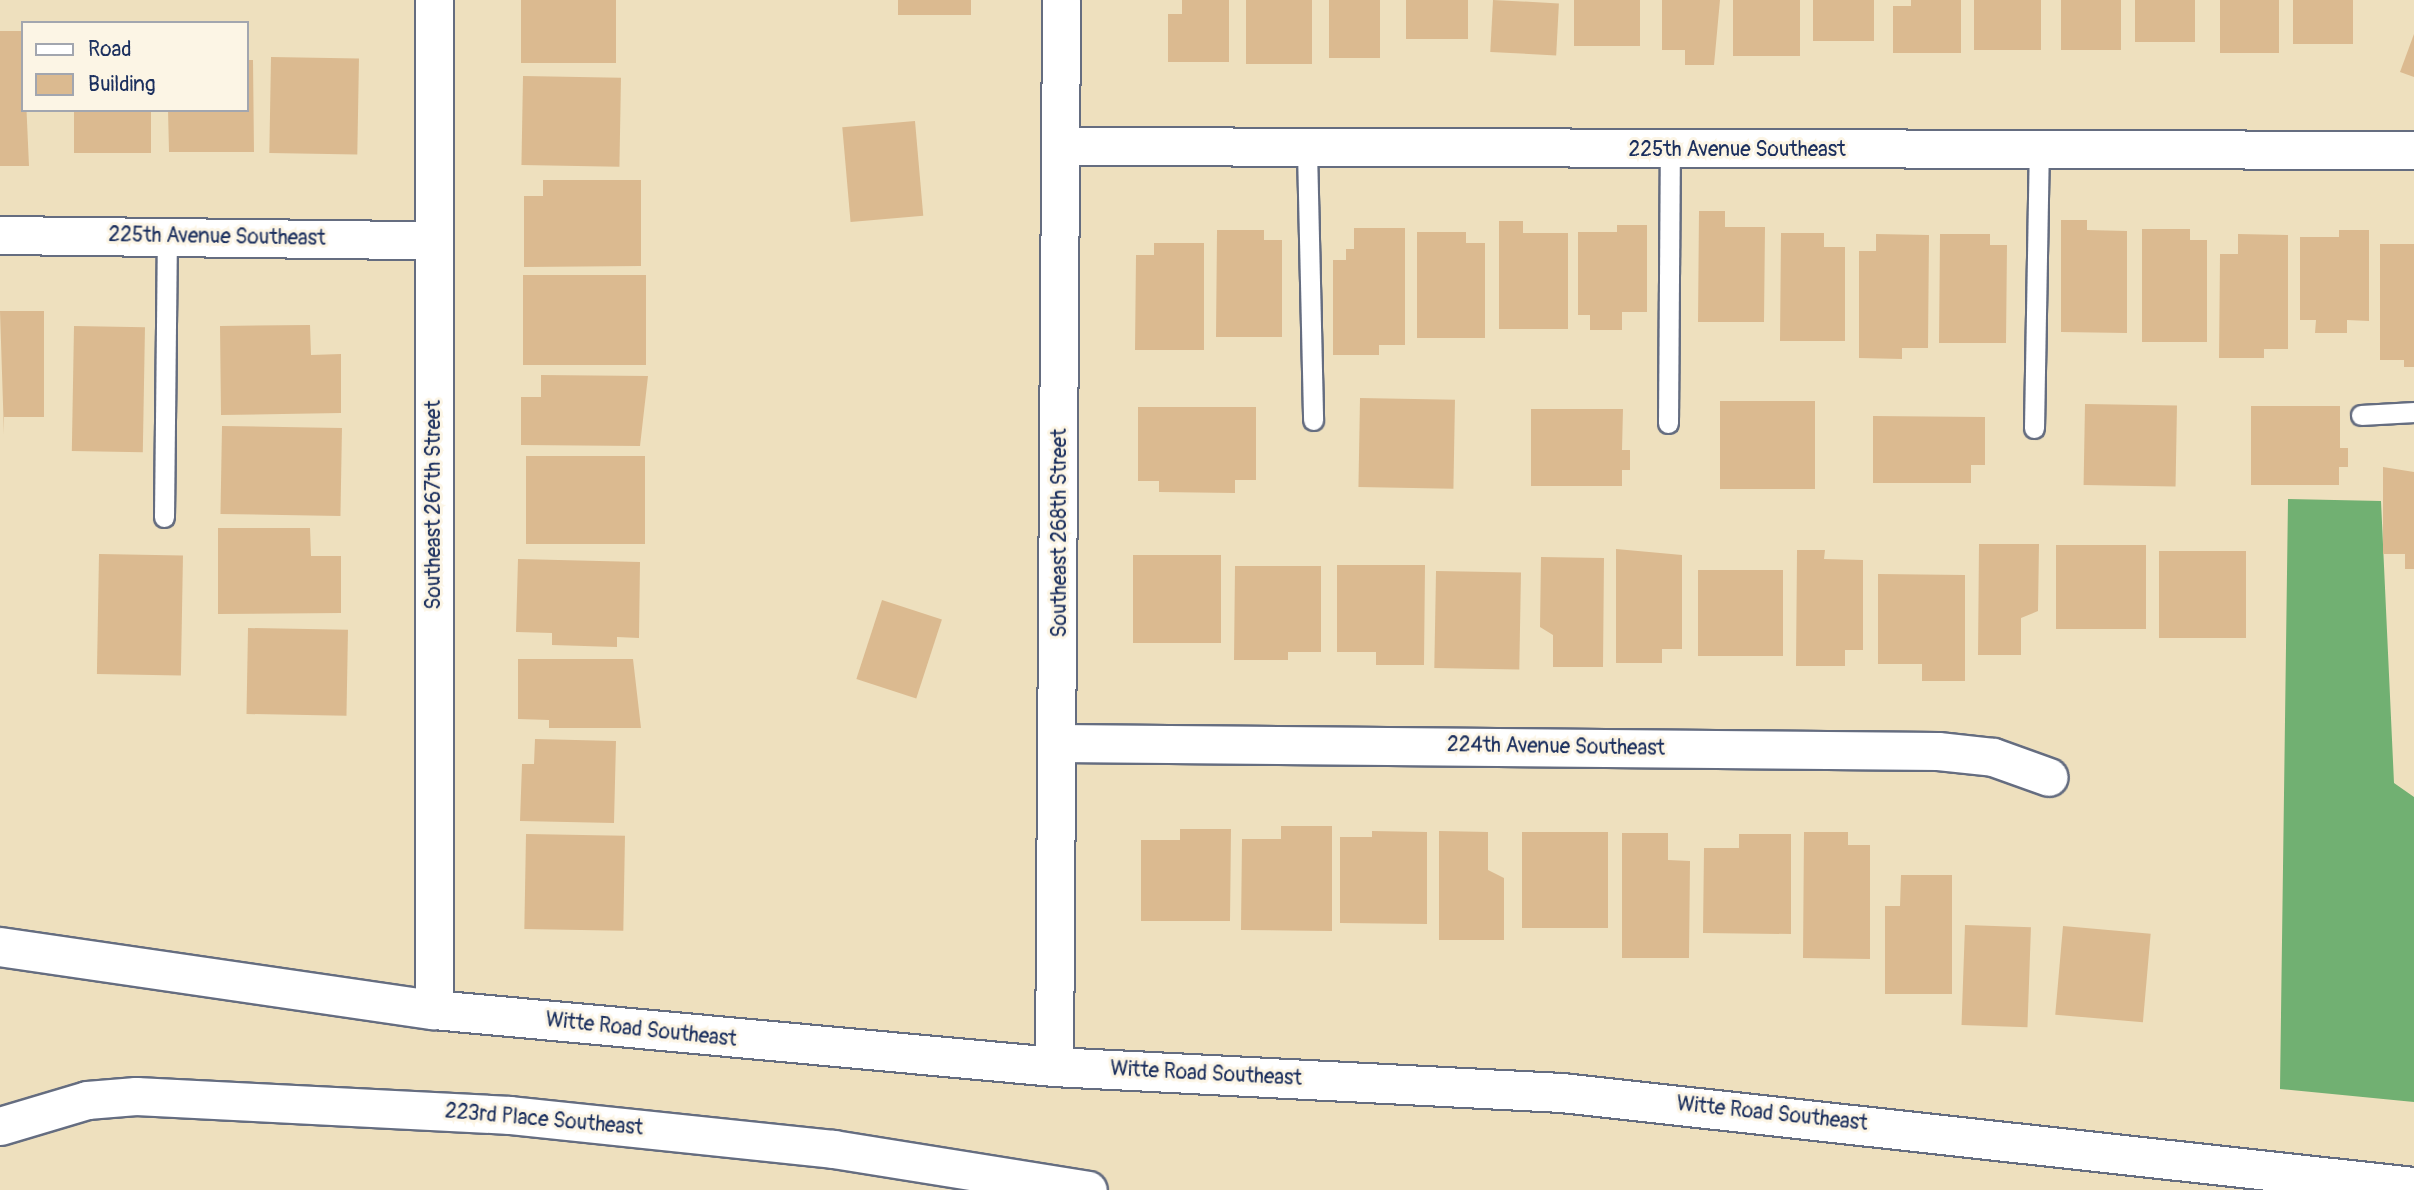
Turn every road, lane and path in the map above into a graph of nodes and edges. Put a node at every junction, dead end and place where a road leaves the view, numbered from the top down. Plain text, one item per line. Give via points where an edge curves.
1 (434, 0) edge
2 (1060, 0) edge
3 (1061, 146) junction
4 (1307, 150) junction
5 (1670, 150) junction
6 (2039, 150) junction
7 (2414, 150) edge
8 (0, 234) edge
9 (167, 237) junction
10 (434, 240) junction
11 (2414, 412) edge
12 (2361, 415) dead end
13 (1313, 420) dead end
14 (1668, 423) dead end
15 (2034, 428) dead end
16 (164, 517) dead end
17 (1059, 743) junction
18 (2049, 777) dead end
19 (0, 947) edge
20 (434, 1010) junction
21 (1054, 1067) junction
22 (0, 1126) edge
23 (2414, 1186) edge
24 (1088, 1190) edge

1 - 10 street, Southeast 267th Street
2 - 3 street, Southeast 268th Street
3 - 4 street, 225th Avenue Southeast
3 - 17 street, Southeast 268th Street
4 - 5 street, 225th Avenue Southeast
4 - 13 lane
5 - 6 street, 225th Avenue Southeast
5 - 14 lane
6 - 7 street, 225th Avenue Southeast
6 - 15 lane
8 - 9 street, 225th Avenue Southeast
9 - 10 street, 225th Avenue Southeast
9 - 16 lane
10 - 20 street, Southeast 267th Street
11 - 12 lane
17 - 18 street, 224th Avenue Southeast via 1938,751 1993,757
17 - 21 street, Southeast 268th Street
19 - 20 street, Witte Road Southeast
20 - 21 street, Witte Road Southeast
21 - 23 street, Witte Road Southeast via 1562,1093
22 - 24 street, 223rd Place Southeast via 76,1103 136,1096 496,1114 833,1149

